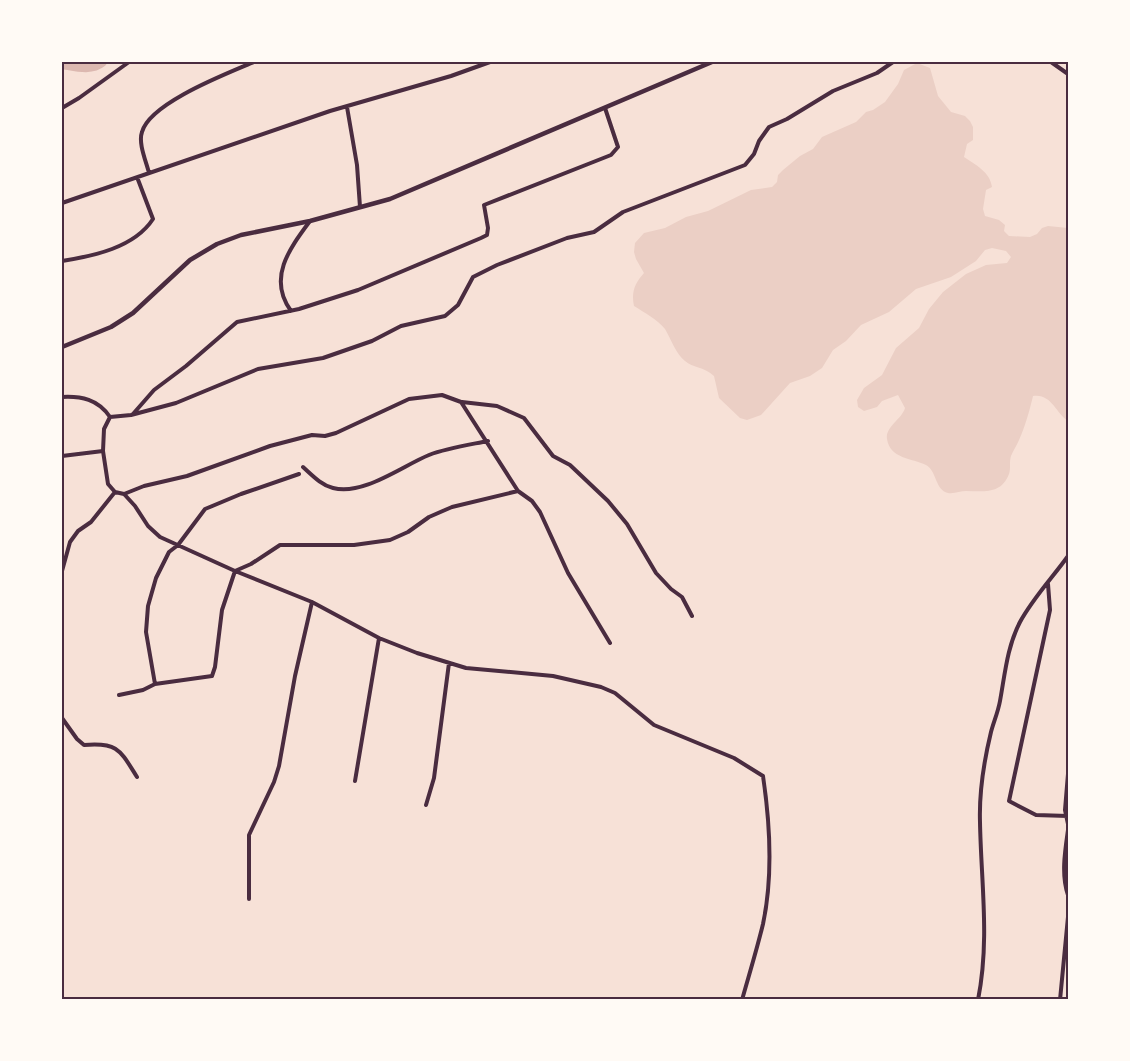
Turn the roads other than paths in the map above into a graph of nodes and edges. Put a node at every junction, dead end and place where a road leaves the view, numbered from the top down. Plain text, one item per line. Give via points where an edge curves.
1 (129, 62) edge
2 (254, 62) edge
3 (490, 62) edge
4 (712, 62) edge
5 (892, 62) edge
6 (1053, 62) edge
7 (1068, 74) edge
8 (346, 106) junction
9 (62, 108) edge
10 (605, 108) junction
11 (149, 172) junction
12 (137, 177) junction
13 (62, 203) edge
14 (360, 207) junction
15 (310, 221) junction
16 (62, 261) edge
17 (291, 311) junction
18 (62, 347) edge
19 (62, 397) edge
20 (461, 402) junction
21 (131, 415) junction
22 (110, 417) junction
23 (488, 441) junction
24 (103, 451) junction
25 (62, 456) edge
26 (303, 467) dead end
27 (299, 474) dead end
28 (518, 491) junction
29 (115, 492) junction
30 (124, 494) junction
31 (178, 545) junction
32 (1068, 556) edge
33 (62, 571) edge
34 (234, 572) junction
35 (1047, 584) junction
36 (312, 602) junction
37 (692, 616) dead end
38 (379, 638) junction
39 (610, 643) dead end
40 (449, 663) junction
41 (155, 684) junction
42 (119, 695) dead end
43 (62, 718) edge
44 (1068, 774) edge
45 (137, 777) dead end
46 (355, 780) dead end
47 (426, 805) dead end
48 (1067, 817) edge
49 (1068, 824) edge
50 (1068, 830) edge
51 (1068, 895) edge
52 (249, 899) dead end
53 (1068, 917) edge
54 (742, 999) edge
55 (978, 999) edge
56 (1060, 999) edge

1 - 9 street
2 - 11 street via 153,114 141,132
3 - 8 street
4 - 10 street
5 - 21 street via 769,127 745,165 623,212 594,232 522,253 473,277 458,305 445,316 401,326 323,358 258,369 176,404
6 - 7 street
8 - 11 street
8 - 14 street
10 - 14 street via 390,199
10 - 17 street via 618,147 611,155 484,205 487,235 358,290
11 - 12 street
12 - 13 street
12 - 16 street via 153,219 149,224 117,246 93,256
14 - 15 street
15 - 17 street via 284,259 283,300
15 - 18 street via 217,244 190,260 133,313 111,327
17 - 21 street via 237,322 154,390
19 - 22 street via 92,400
20 - 23 street
20 - 30 street via 442,395 409,399 336,433 270,446
20 - 37 street via 497,406 524,418 553,456 570,465 608,501 627,524 656,573 682,597
21 - 22 street
22 - 24 street via 104,429
23 - 26 street via 429,455 387,477 351,489 333,488
23 - 28 street
24 - 25 street
24 - 29 street via 108,484
27 - 31 street via 205,510
28 - 34 street via 452,507 390,540 354,545 280,545
28 - 39 street via 540,512 568,573
29 - 30 street
29 - 33 street via 70,542
30 - 31 street via 148,526
31 - 34 street
31 - 41 street via 169,552 148,606 146,632
32 - 35 street
34 - 36 street
34 - 41 street via 222,610 212,676
35 - 48 street via 1050,610 1009,801 1036,815
35 - 55 street via 1011,641 986,758 980,822 984,949
36 - 38 street
36 - 52 street via 279,765 249,835
38 - 40 street
38 - 46 street
40 - 47 street via 434,778
40 - 54 street via 553,676 601,687 615,693 654,725 734,758 763,776 768,887 763,923
41 - 42 street
43 - 45 street via 84,744 115,747
44 - 48 street
48 - 49 street
50 - 51 street via 1064,867
53 - 56 street

